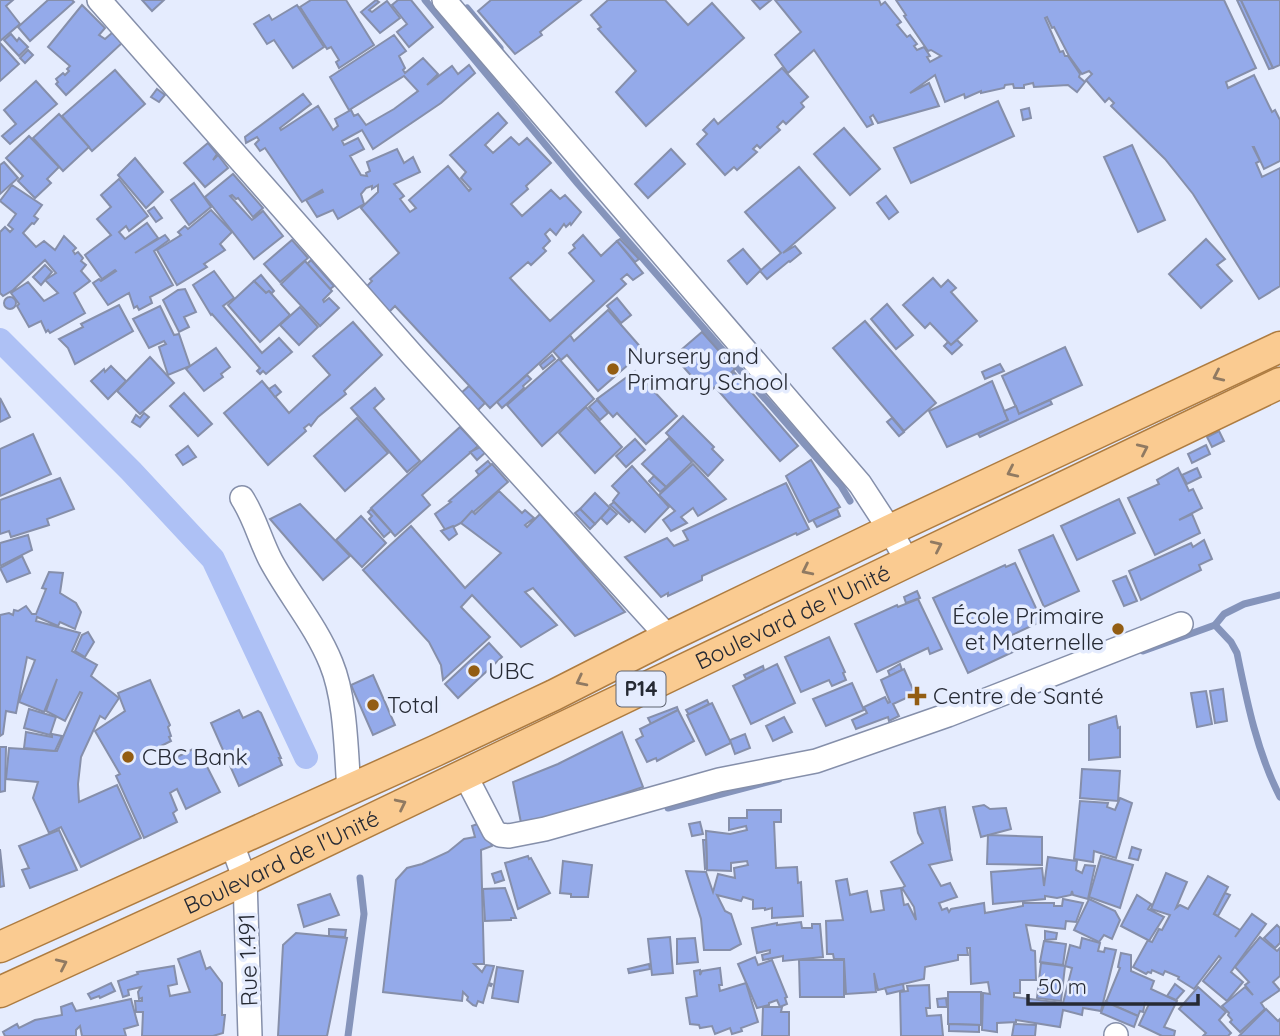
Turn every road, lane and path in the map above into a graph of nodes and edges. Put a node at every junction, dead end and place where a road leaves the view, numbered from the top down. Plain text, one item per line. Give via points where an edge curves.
1 (99, 0) edge
2 (444, 0) edge
3 (1280, 347) edge
4 (1280, 383) edge
5 (242, 498) dead end
6 (890, 530) junction
7 (907, 561) junction
8 (1181, 624) dead end
9 (668, 637) junction
10 (464, 773) junction
11 (349, 790) junction
12 (232, 844) junction
13 (245, 880) junction
14 (0, 947) edge
15 (0, 992) edge
16 (250, 1036) edge

1 - 9 street
2 - 6 street via 860,484
3 -> 6 main road, Boulevard de l'Unité / P14
7 -> 4 main road, Boulevard de l'Unité / P14
5 - 11 street via 271,561 332,665 343,716
6 - 7 street
6 -> 9 main road, Boulevard de l'Unité / P14
7 - 10 main road, Boulevard de l'Unité / P14
8 - 10 street via 816,761 719,780 545,830 509,836 494,831
9 -> 11 main road, Boulevard de l'Unité / P14
13 -> 10 main road, Boulevard de l'Unité / P14
11 - 12 main road, Boulevard de l'Unité / P14
12 - 13 street, Rue 1.491
12 - 14 main road, Boulevard de l'Unité / P14
15 -> 13 main road, Boulevard de l'Unité / P14
13 - 16 street, Rue 1.491

